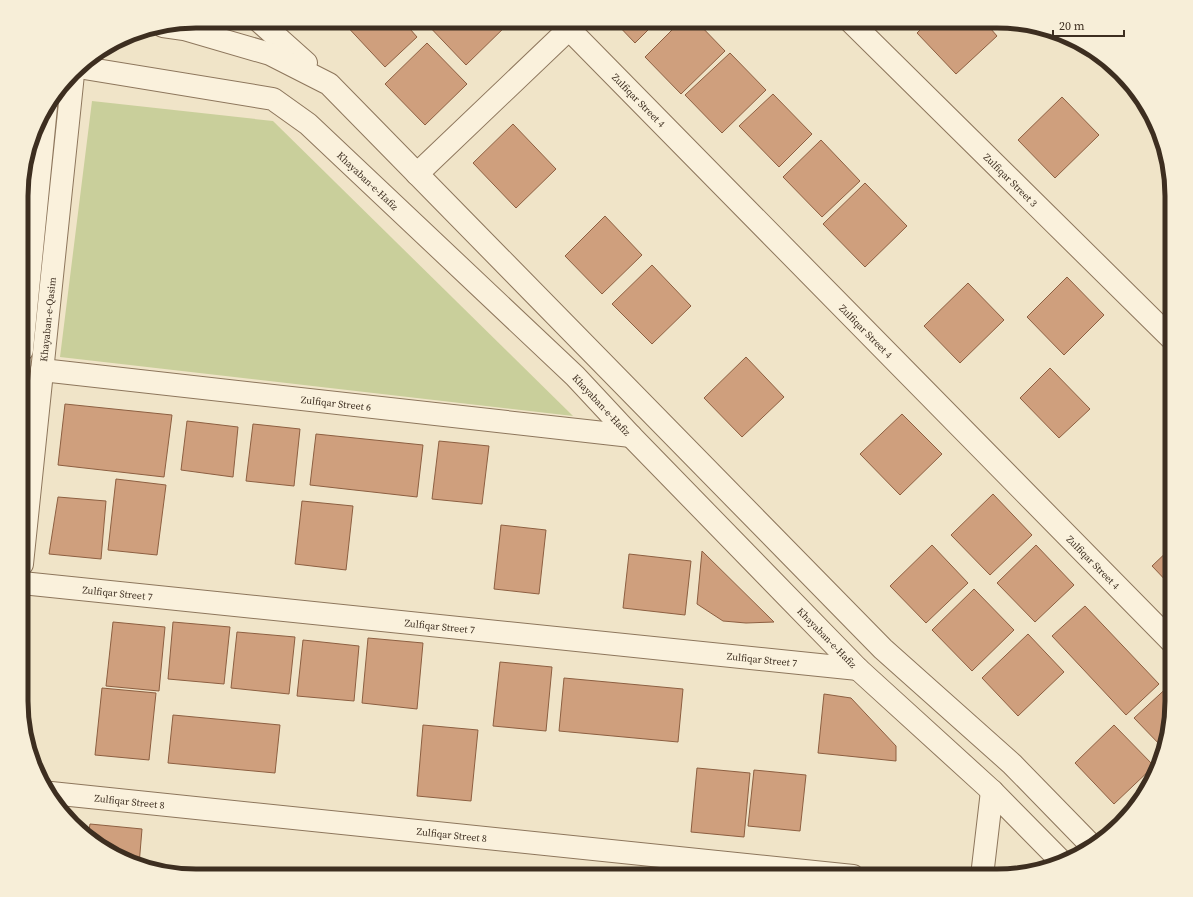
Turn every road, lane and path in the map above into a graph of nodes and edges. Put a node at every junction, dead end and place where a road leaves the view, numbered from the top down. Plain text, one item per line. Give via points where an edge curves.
1 (180, 28) edge
2 (267, 28) edge
3 (562, 28) edge
4 (568, 28) edge
5 (857, 28) edge
6 (87, 68) edge
7 (71, 84) edge
8 (329, 84) junction
9 (44, 124) edge
10 (417, 174) junction
11 (28, 289) edge
12 (1165, 332) edge
13 (42, 370) junction
14 (631, 436) junction
15 (28, 506) edge
16 (28, 584) edge
17 (1165, 635) edge
18 (858, 669) junction
19 (992, 791) junction
20 (56, 793) edge
21 (1088, 842) edge
22 (1057, 857) edge
23 (785, 869) edge
24 (983, 869) edge

1 - 8 street via 270,54
2 - 8 street
3 - 10 street
4 - 17 street, Zulfiqar Street 4
5 - 12 street, Zulfiqar Street 3
6 - 14 street, Khayaban-e-Hafiz via 273,99 320,135 575,376
7 - 13 street, Khayaban-e-Qasim
8 - 10 street
9 - 11 street
10 - 21 street via 883,649 1012,764
13 - 14 street, Zulfiqar Street 6
13 - 15 street, Khayaban-e-Qasim
14 - 18 street, Khayaban-e-Hafiz
16 - 18 street, Zulfiqar Street 7
18 - 19 street, Khayaban-e-Hafiz
19 - 22 street, Khayaban-e-Hafiz
19 - 24 street
20 - 23 street, Zulfiqar Street 8

